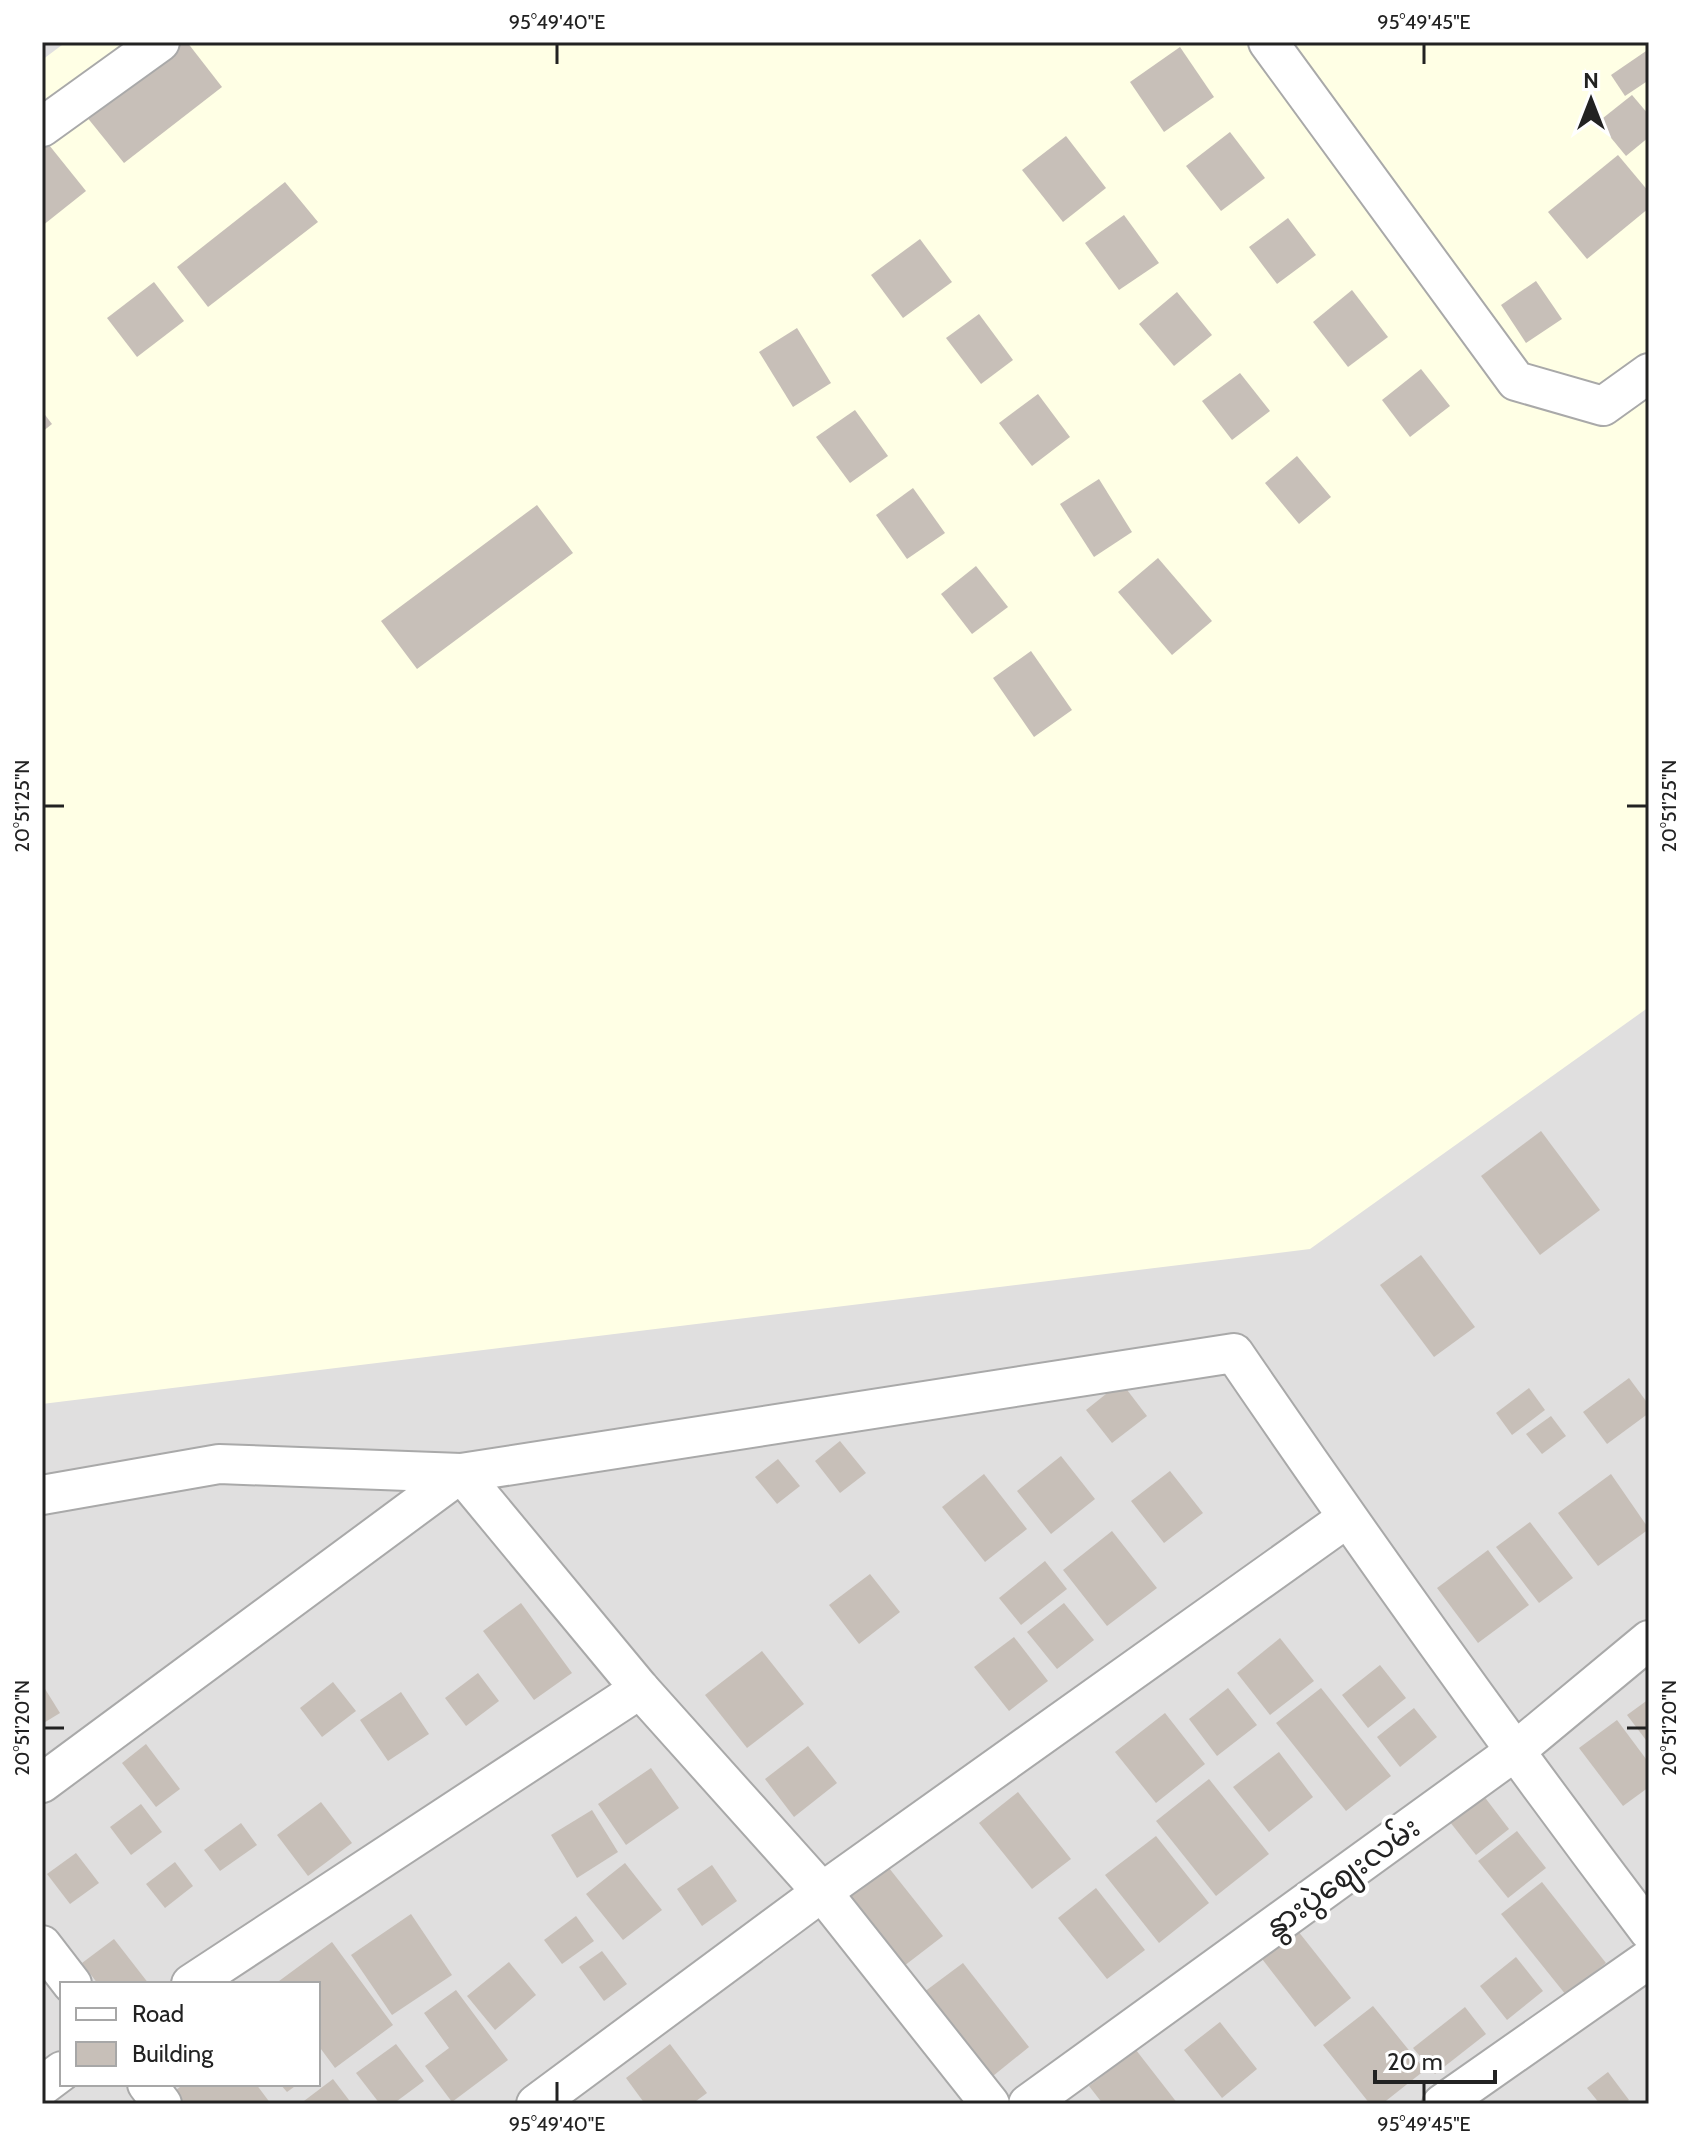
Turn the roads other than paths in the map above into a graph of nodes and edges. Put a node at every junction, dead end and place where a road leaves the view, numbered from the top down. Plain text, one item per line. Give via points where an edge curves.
1 (160, 42) edge
2 (1268, 42) edge
3 (42, 127) edge
4 (1649, 373) edge
5 (461, 1473) junction
6 (42, 1495) edge
7 (1347, 1518) junction
8 (1649, 1640) edge
9 (640, 1689) junction
10 (1514, 1752) junction
11 (42, 1783) edge
12 (822, 1892) junction
13 (1649, 1931) edge
14 (42, 1945) edge
15 (1649, 1959) edge
16 (70, 1982) edge
17 (194, 1982) edge
18 (60, 2072) edge
19 (42, 2086) edge
20 (148, 2086) edge
21 (162, 2104) edge
22 (536, 2104) edge
23 (990, 2104) edge
24 (1028, 2104) edge
25 (1442, 2104) edge

1 - 3 street
2 - 4 street via 1516,381 1603,406
5 - 6 street via 219,1464
5 - 7 street via 1234,1353
5 - 9 street
5 - 11 street
7 - 10 street
7 - 12 street
8 - 10 street, နွားပွဲဈေးလမ်း
9 - 12 street
9 - 17 street
10 - 13 street
10 - 24 street, နွားပွဲဈေးလမ်း
12 - 22 street
12 - 23 street
14 - 16 street
15 - 25 street
18 - 19 street
20 - 21 street

